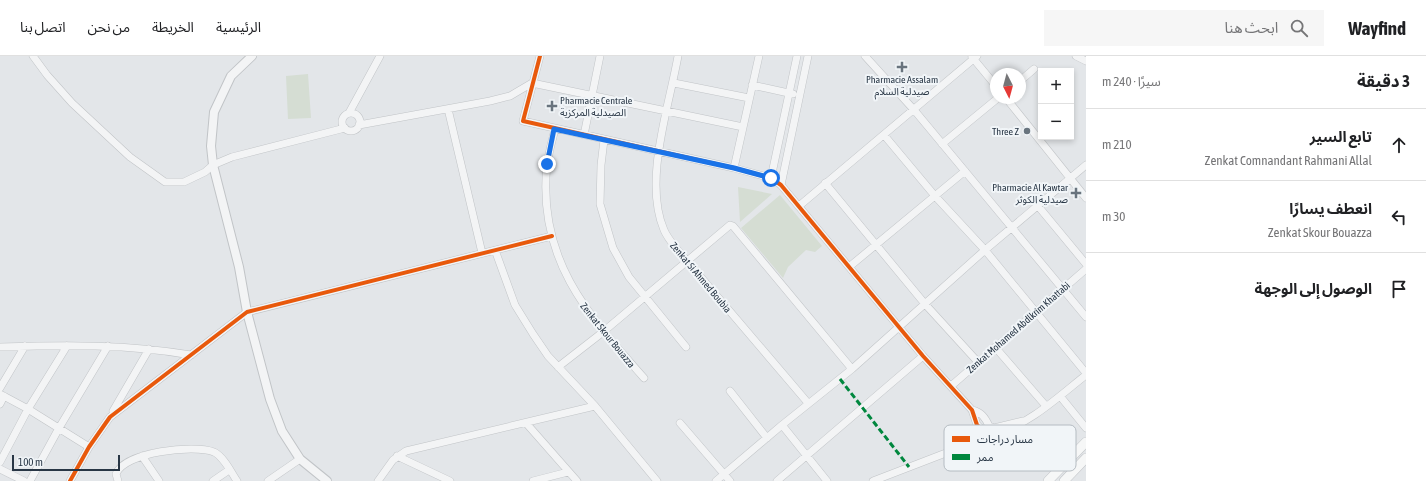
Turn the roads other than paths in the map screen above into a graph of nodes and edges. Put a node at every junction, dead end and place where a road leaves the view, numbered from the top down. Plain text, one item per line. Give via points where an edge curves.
1 (33, 56) edge
2 (252, 56) edge
3 (380, 56) edge
4 (540, 56) edge
5 (600, 56) edge
6 (678, 56) edge
7 (759, 56) edge
8 (797, 56) edge
9 (808, 56) edge
10 (865, 56) edge
11 (1076, 56) edge
12 (974, 57) edge
13 (1086, 61) edge
14 (1034, 70) dead end
15 (1026, 76) edge
16 (990, 78) edge
17 (532, 83) junction
18 (674, 83) junction
19 (752, 85) junction
20 (790, 93) junction
21 (592, 96) junction
22 (800, 96) junction
23 (749, 98) junction
24 (991, 104) edge
25 (1011, 104) edge
26 (448, 109) junction
27 (915, 110) junction
28 (668, 111) junction
29 (349, 113) junction
30 (359, 125) junction
31 (743, 127) junction
32 (345, 128) junction
33 (554, 129) junction
34 (584, 135) junction
35 (884, 135) junction
36 (604, 140) junction
37 (942, 144) junction
38 (659, 151) junction
39 (213, 165) junction
40 (1086, 165) edge
41 (734, 168) junction
42 (965, 172) junction
43 (771, 178) junction
44 (1071, 178) junction
45 (825, 183) junction
46 (781, 185) junction
47 (935, 196) junction
48 (1086, 198) edge
49 (799, 206) junction
50 (1038, 206) junction
51 (1012, 228) junction
52 (552, 236) junction
53 (876, 244) junction
54 (496, 250) junction
55 (985, 250) junction
56 (482, 253) junction
57 (687, 260) junction
58 (1086, 264) edge
59 (849, 267) junction
60 (1086, 269) edge
61 (1063, 289) junction
62 (646, 297) junction
63 (925, 304) junction
64 (247, 312) junction
65 (1036, 312) junction
66 (1086, 317) edge
67 (898, 326) junction
68 (603, 332) junction
69 (25, 346) junction
70 (67, 346) junction
71 (108, 346) junction
72 (995, 346) junction
73 (0, 347) edge
74 (686, 347) dead end
75 (149, 348) junction
76 (191, 355) junction
77 (923, 356) junction
78 (978, 361) junction
79 (558, 367) junction
80 (852, 369) junction
81 (1086, 374) edge
82 (644, 378) dead end
83 (951, 386) junction
84 (0, 388) edge
85 (730, 391) dead end
86 (2, 395) edge
87 (1060, 396) junction
88 (808, 403) junction
89 (0, 404) edge
90 (595, 406) junction
91 (1046, 406) junction
92 (28, 409) junction
93 (972, 410) junction
94 (110, 417) junction
95 (526, 423) junction
96 (680, 423) dead end
97 (782, 425) junction
98 (976, 425) edge
99 (987, 425) edge
100 (1010, 425) edge
101 (59, 428) junction
102 (1086, 428) edge
103 (767, 438) junction
104 (1086, 442) edge
105 (89, 447) junction
106 (1076, 453) edge
107 (944, 454) edge
108 (142, 456) junction
109 (398, 456) junction
110 (808, 456) junction
111 (1086, 458) edge
112 (300, 459) junction
113 (0, 462) edge
114 (1076, 468) edge
115 (0, 469) edge
116 (229, 470) junction
117 (1059, 471) edge
118 (1074, 471) edge
119 (568, 472) junction
120 (724, 475) junction
121 (1050, 480) edge
122 (24, 481) edge
123 (30, 481) edge
124 (70, 481) edge
125 (118, 481) edge
126 (159, 481) edge
127 (213, 481) edge
128 (237, 481) edge
129 (268, 481) edge
130 (327, 481) edge
131 (378, 481) edge
132 (450, 481) edge
133 (533, 481) edge
134 (577, 481) edge
135 (657, 481) edge
136 (716, 481) edge
137 (730, 481) edge
138 (777, 481) edge
139 (827, 481) edge
140 (873, 481) edge
141 (1064, 481) edge

1 - 39 street via 72,103 130,157 165,182 184,182
2 - 39 street via 231,76 214,112 211,146
3 - 29 street
4 - 17 street
5 - 21 street
6 - 18 street, Zenkat Si Ahmed Boubia
7 - 19 street
8 - 20 street
9 - 22 street
10 - 27 street
11 - 13 street
12 - 16 street
12 - 27 street
14 - 15 street
17 - 21 street
17 - 26 street via 510,96
17 - 33 street via 523,121
18 - 23 street
18 - 28 street, Zenkat Si Ahmed Boubia
19 - 20 street
19 - 23 street
20 - 22 street
20 - 43 street
21 - 28 street
21 - 34 street
22 - 46 street
23 - 31 street
24 - 37 street
25 - 44 street
26 - 30 street
26 - 56 street
27 - 35 street
27 - 37 street
28 - 31 street
28 - 38 street, Zenkat Si Ahmed Boubia
29 - 30 street via 355,114
29 - 32 street via 343,118 342,124
30 - 32 street via 353,130
31 - 41 street
32 - 39 street via 246,152
33 - 34 street
33 - 52 street, Zenkat Skour Bouazza via 547,164 546,200
34 - 36 street
35 - 45 street
35 - 47 street
36 - 38 street
36 - 62 street via 600,204 613,248 630,277
37 - 42 street
38 - 41 street
38 - 57 street, Zenkat Si Ahmed Boubia via 657,207 664,231
39 - 64 street via 239,267
40 - 44 street
41 - 43 street
42 - 47 street
42 - 51 street
43 - 46 street
44 - 48 street
44 - 50 street
45 - 49 street
45 - 53 street
46 - 49 street
47 - 53 street
47 - 55 street
49 - 59 street
50 - 51 street
50 - 58 street
51 - 55 street
51 - 61 street
52 - 54 street
52 - 68 street, Zenkat Skour Bouazza via 566,276 576,295
53 - 59 street
53 - 63 street
54 - 56 street
54 - 79 street via 515,305
55 - 63 street
55 - 65 street
56 - 64 street
57 - 62 street
57 - 80 street via 728,226 734,226
57 - 88 street, Zenkat Si Ahmed Boubia
59 - 67 street
60 - 61 street, Zenkat Mohamed Abdlkrim Khattabi
61 - 65 street, Zenkat Mohamed Abdlkrim Khattabi
61 - 66 street
62 - 68 street
62 - 74 street
63 - 67 street
63 - 78 street
64 - 76 street
64 - 112 street via 270,399 282,431
65 - 72 street, Zenkat Mohamed Abdlkrim Khattabi
65 - 81 street
67 - 77 street
67 - 80 street
68 - 79 street
68 - 82 street, Zenkat Skour Bouazza
69 - 70 street
69 - 73 street
69 - 84 street
70 - 71 street
70 - 92 street
71 - 75 street
71 - 101 street
72 - 78 street, Zenkat Mohamed Abdlkrim Khattabi
72 - 91 street
75 - 76 street
75 - 94 street
76 - 94 street
77 - 83 street
77 - 110 street
78 - 83 street, Zenkat Mohamed Abdlkrim Khattabi
79 - 90 street
80 - 88 street
81 - 87 street
83 - 93 street
85 - 103 street
86 - 89 street
86 - 92 street
87 - 91 street
87 - 102 street
88 - 97 street
90 - 95 street
90 - 135 street
91 - 100 street via 1027,420
92 - 101 street
92 - 113 street
93 - 98 street
93 - 99 street via 984,416
94 - 105 street
95 - 109 street via 411,450
95 - 119 street
96 - 120 street
97 - 103 street
97 - 110 street
101 - 105 street
101 - 123 street
103 - 120 street
104 - 106 main road
105 - 124 street
107 - 140 street
108 - 116 street via 158,452 207,450 218,455
108 - 125 street via 118,469
108 - 126 street
109 - 131 street
109 - 132 street
110 - 138 street
110 - 139 street
111 - 114 main road
112 - 129 street
112 - 130 street
115 - 122 street
116 - 127 street
116 - 128 street
117 - 121 main road
118 - 141 main road
119 - 133 street
119 - 134 street
120 - 136 street
120 - 137 street

